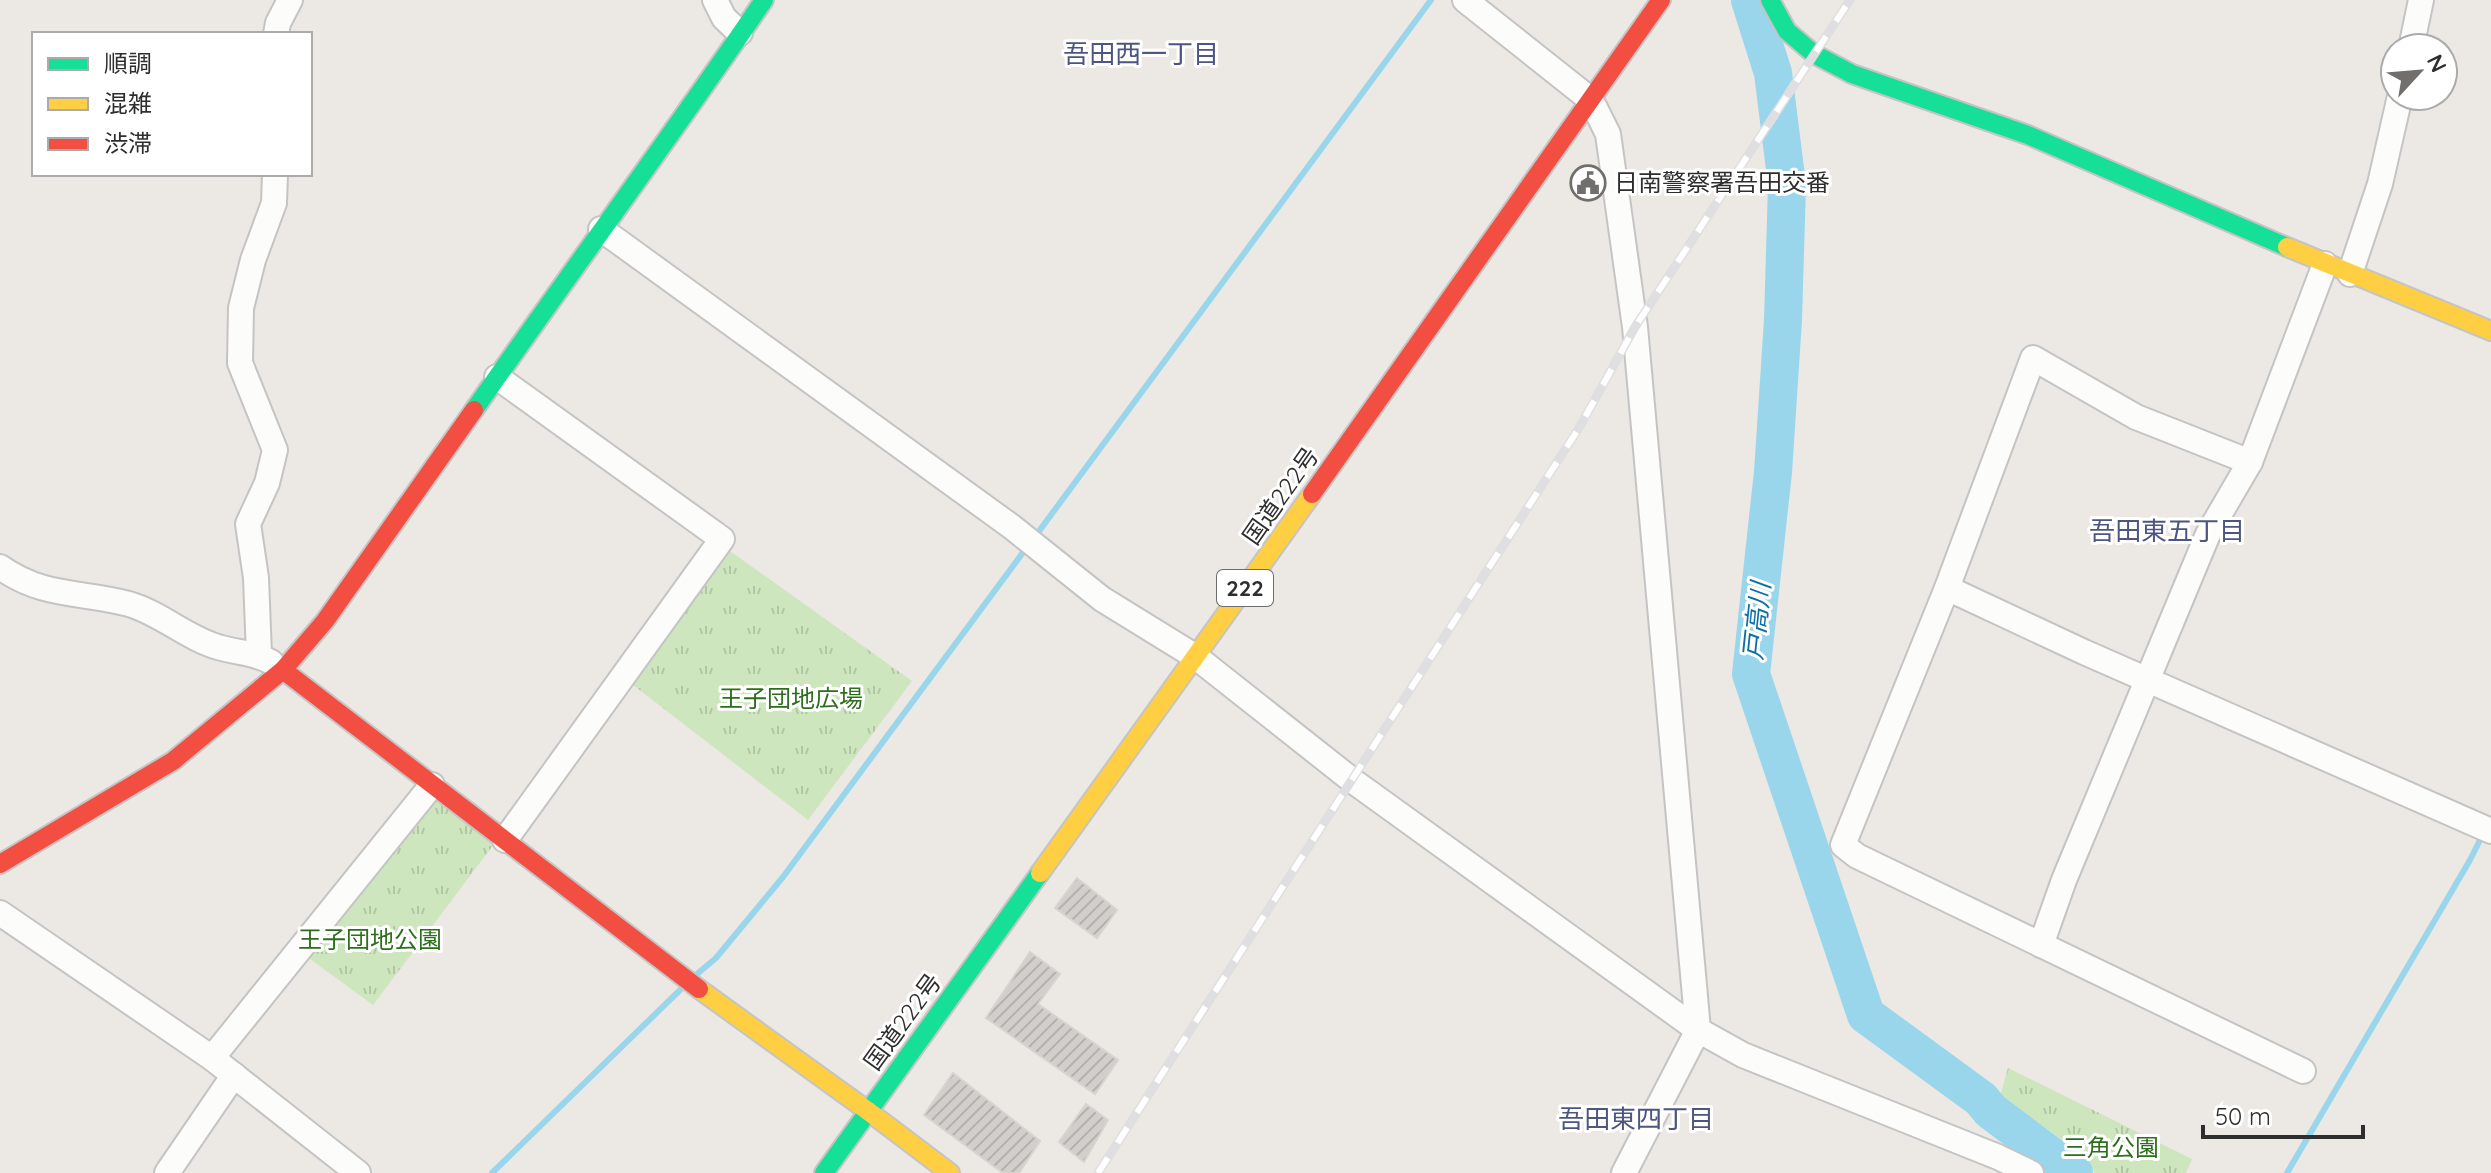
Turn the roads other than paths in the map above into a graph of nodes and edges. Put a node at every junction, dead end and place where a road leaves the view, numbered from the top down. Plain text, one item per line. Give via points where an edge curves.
1 (290, 0) edge
2 (715, 0) edge
3 (764, 0) edge
4 (1465, 0) edge
5 (1661, 0) edge
6 (1770, 0) edge
7 (2421, 0) edge
8 (276, 32) edge
9 (2414, 32) edge
10 (740, 33) junction
11 (1591, 100) junction
12 (2396, 112) edge
13 (275, 176) edge
14 (601, 229) junction
15 (2325, 264) junction
16 (2350, 274) junction
17 (2491, 331) edge
18 (497, 377) junction
19 (2250, 462) junction
20 (0, 567) edge
21 (1947, 588) junction
22 (259, 655) junction
23 (1196, 657) junction
24 (283, 670) junction
25 (2148, 679) junction
26 (432, 785) junction
27 (2491, 831) edge
28 (505, 840) junction
29 (0, 864) edge
30 (0, 913) edge
31 (2041, 945) junction
32 (1698, 1030) junction
33 (212, 1058) junction
34 (2303, 1071) dead end
35 (234, 1075) junction
36 (868, 1111) junction
37 (167, 1173) edge
38 (358, 1173) edge
39 (824, 1173) edge
40 (950, 1173) edge
41 (1624, 1173) edge
42 (2031, 1173) edge

1 - 8 street
2 - 10 street
3 - 10 main road
4 - 11 street
5 - 11 main road, 国道222号 / 222
6 - 15 main road via 1787,31 1814,54 1852,74 2028,135
7 - 9 street
10 - 14 main road
11 - 23 main road, 国道222号 / 222
11 - 32 street via 1608,134 1635,327
12 - 16 street via 2380,184
13 - 22 street via 274,203 241,308 240,363 275,450 248,524
14 - 18 main road
14 - 23 street via 1012,527 1102,599
15 - 16 main road
15 - 19 street
16 - 17 main road
18 - 24 main road via 325,621
18 - 28 street via 722,539
19 - 21 street via 2136,417 2033,358
19 - 25 street via 2208,534
20 - 22 street via 19,581 64,595 130,605 217,647
21 - 25 street
21 - 31 street via 1843,845
22 - 24 street
23 - 32 street via 1343,773
23 - 36 main road, 国道222号 / 222
24 - 26 main road
24 - 29 main road via 173,761
25 - 27 street
25 - 31 street
26 - 28 main road
26 - 33 street
28 - 36 main road
30 - 33 street
31 - 34 street
32 - 41 street
32 - 42 street via 1743,1055
33 - 35 street
35 - 37 street
35 - 38 street
36 - 39 main road, 国道222号 / 222
36 - 40 main road

